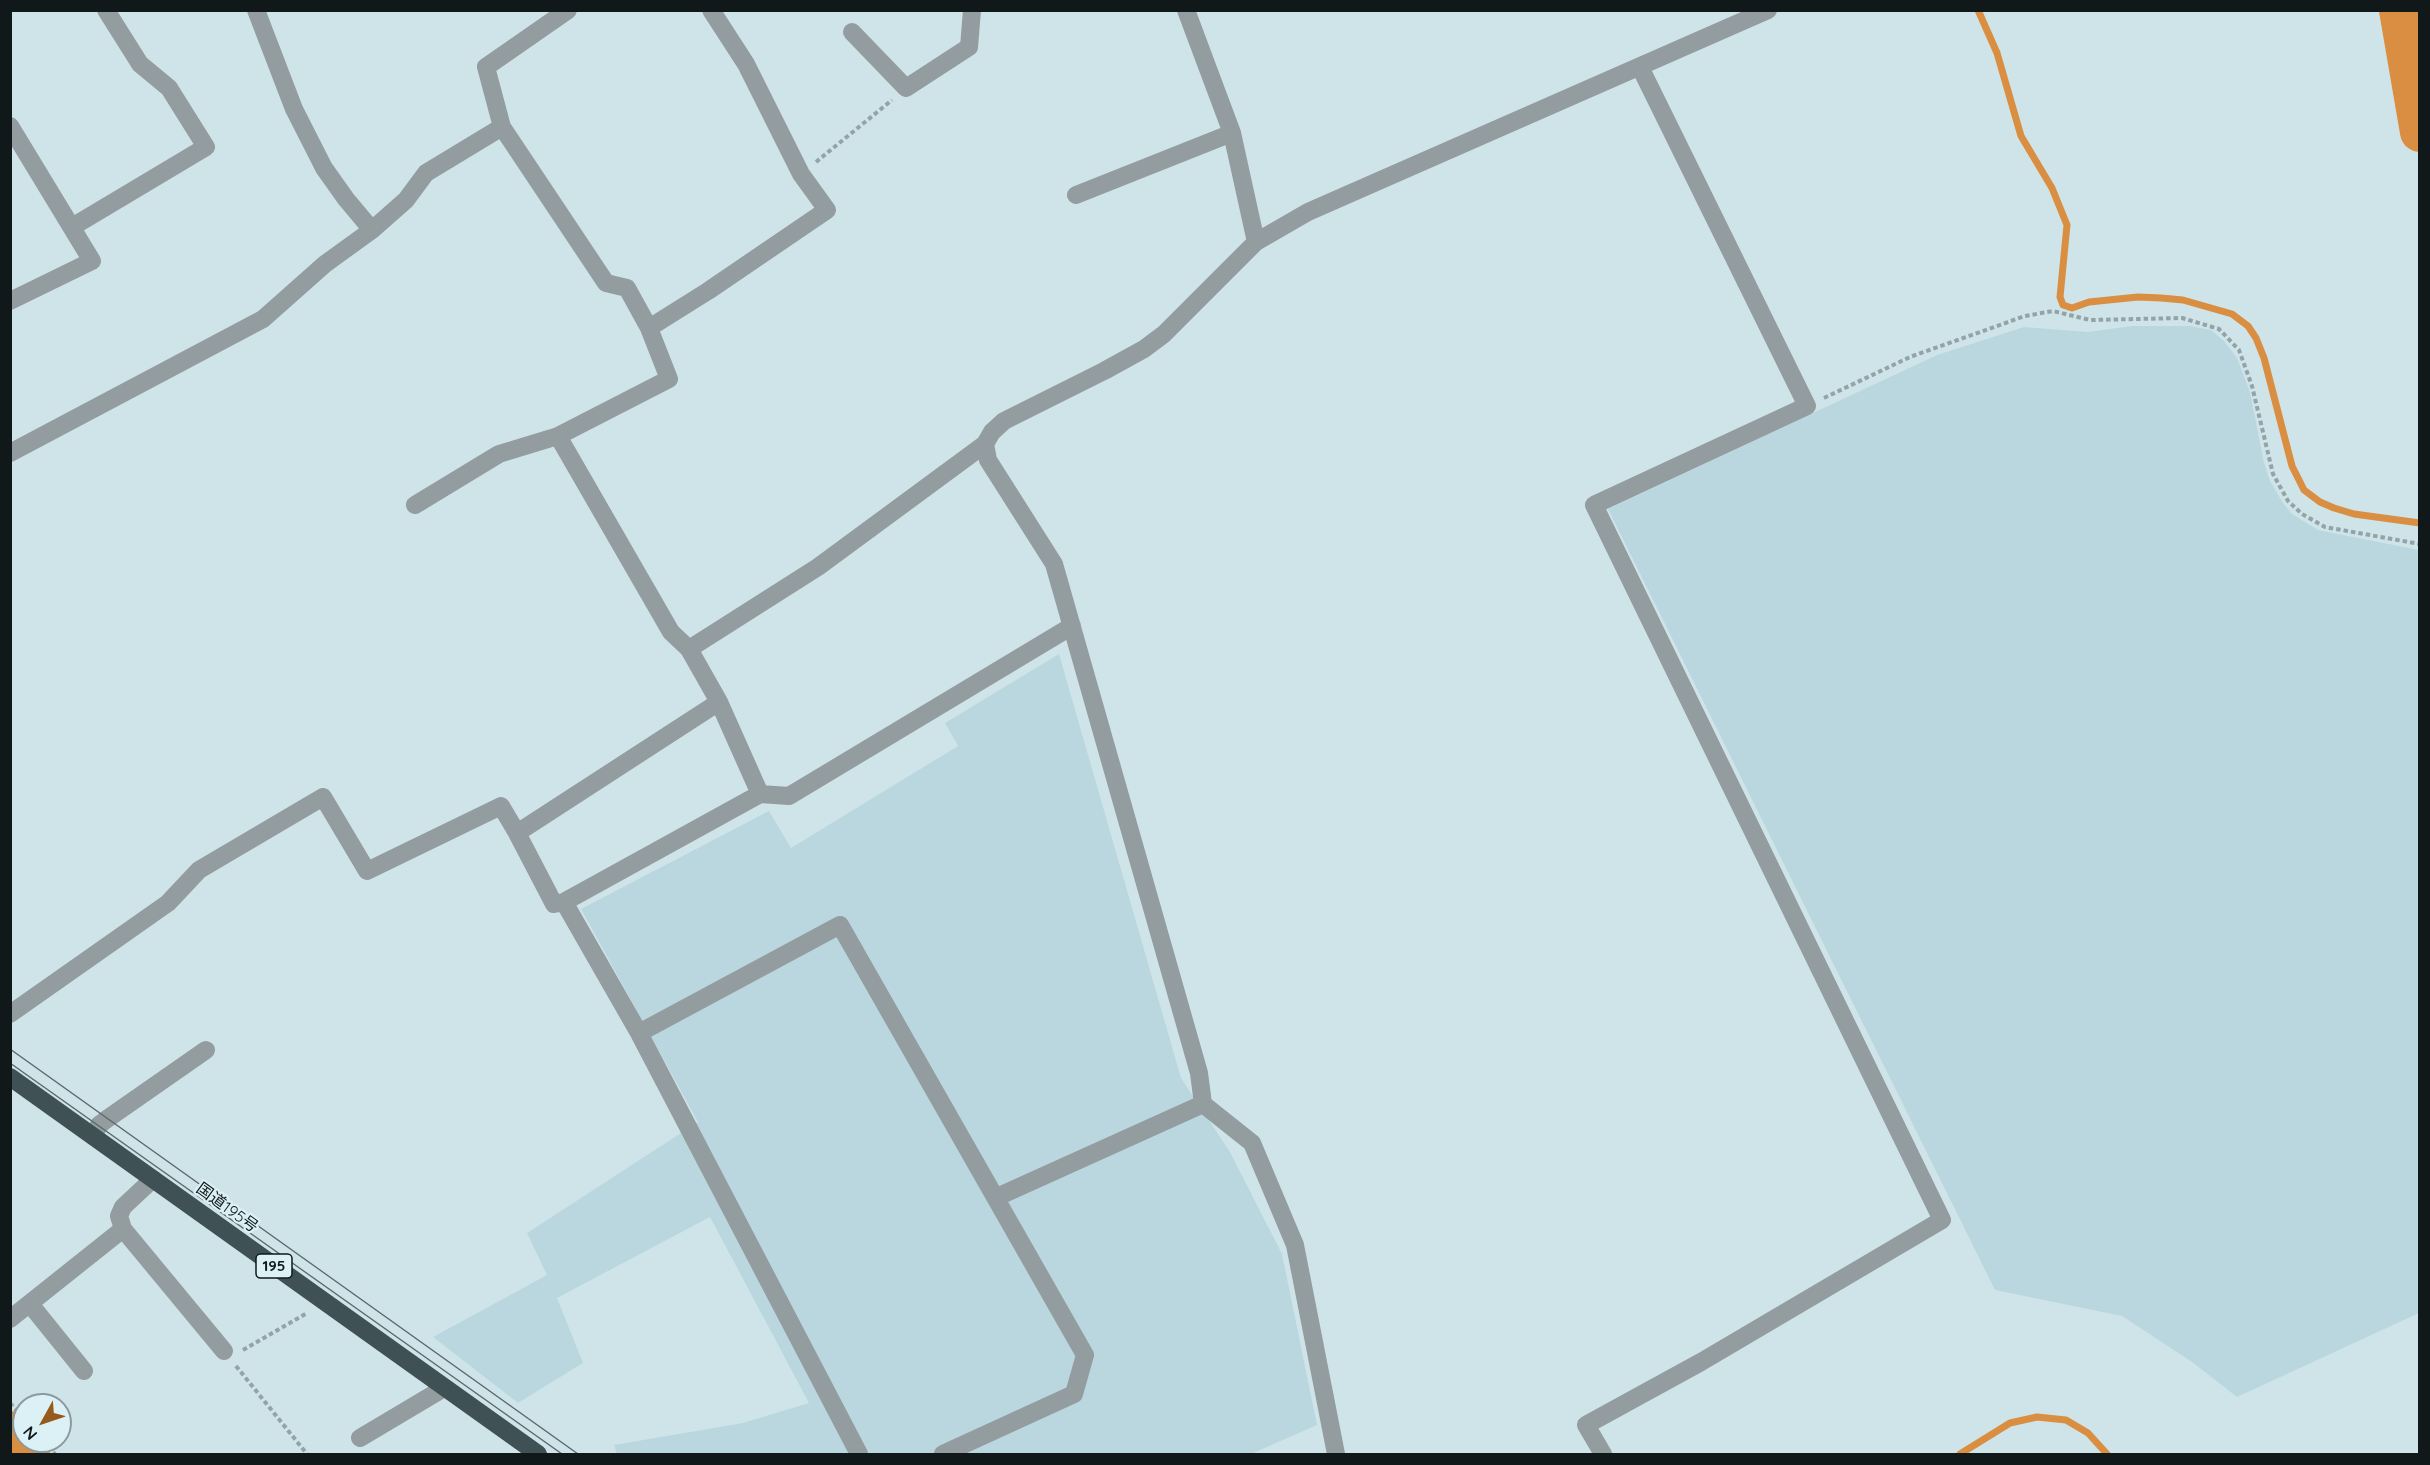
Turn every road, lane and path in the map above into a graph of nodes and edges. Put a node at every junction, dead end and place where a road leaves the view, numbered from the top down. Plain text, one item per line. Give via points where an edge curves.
1 (106, 10) edge
2 (256, 10) edge
3 (568, 10) edge
4 (711, 10) edge
5 (972, 10) edge
6 (1186, 10) edge
7 (1768, 10) edge
8 (852, 32) dead end
9 (1640, 67) junction
10 (906, 88) junction
11 (10, 126) edge
12 (502, 127) junction
13 (1232, 133) junction
14 (801, 174) junction
15 (1076, 195) dead end
16 (72, 227) junction
17 (372, 230) junction
18 (1256, 242) junction
19 (10, 301) edge
20 (649, 328) junction
21 (1807, 406) junction
22 (558, 436) junction
23 (985, 444) junction
24 (10, 453) edge
25 (415, 506) dead end
26 (2420, 544) edge
27 (1072, 626) junction
28 (689, 649) junction
29 (719, 702) junction
30 (760, 794) junction
31 (517, 832) junction
32 (564, 902) junction
33 (10, 1014) edge
34 (639, 1033) junction
35 (206, 1050) dead end
36 (10, 1077) edge
37 (1203, 1104) junction
38 (93, 1136) junction
39 (153, 1179) junction
40 (997, 1197) junction
41 (123, 1229) junction
42 (325, 1302) junction
43 (30, 1304) junction
44 (10, 1319) edge
45 (227, 1354) junction
46 (84, 1371) dead end
47 (444, 1388) junction
48 (360, 1438) dead end
49 (307, 1455) edge
50 (538, 1455) edge
51 (859, 1455) edge
52 (943, 1455) edge
53 (1336, 1455) edge
54 (1603, 1455) edge

1 - 16 street via 140,64 169,88 206,147
2 - 17 street via 294,109 324,168
3 - 12 street via 486,67
4 - 14 street via 746,64
5 - 10 street via 969,47
6 - 13 street
7 - 9 street
8 - 10 street
9 - 18 street via 1308,212
9 - 21 street
10 - 14 path
11 - 16 street
12 - 17 street via 426,173 406,200
12 - 20 street via 606,283 627,288
13 - 15 street
13 - 18 street
14 - 20 street via 827,210
16 - 19 street via 92,261
17 - 24 street via 324,264 263,319
18 - 23 street via 1144,349 1005,421
20 - 22 street via 669,379
21 - 26 path via 1910,357 2025,316 2053,311 2090,320 2182,318 2218,329 2239,350 2252,386 2272,474 2288,501 2325,527
21 - 54 street via 1594,505 1942,1220 1586,1425
22 - 25 street via 499,454
22 - 28 street via 671,632
23 - 27 street via 988,460 1054,564
23 - 28 street via 818,567
27 - 30 street via 789,796
27 - 37 street via 1199,1073
28 - 29 street
29 - 30 street
29 - 31 street
30 - 32 street
31 - 32 street via 554,904
31 - 33 street via 501,806 367,872 323,797 199,870 168,903
32 - 34 street
34 - 40 street via 840,925
34 - 51 street
35 - 38 street via 99,1125
36 - 38 highway, 国道195号 / 195
37 - 40 street
37 - 53 street via 1252,1143 1295,1245
38 - 39 highway, 国道195号 / 195
39 - 41 street via 123,1207 119,1216
39 - 42 highway, 国道195号 / 195
40 - 52 street via 1085,1355 1074,1394
41 - 43 street
41 - 45 street
42 - 45 path
42 - 47 highway, 国道195号 / 195
43 - 44 street
43 - 46 street
45 - 49 path
47 - 48 street
47 - 50 highway, 国道195号 / 195

